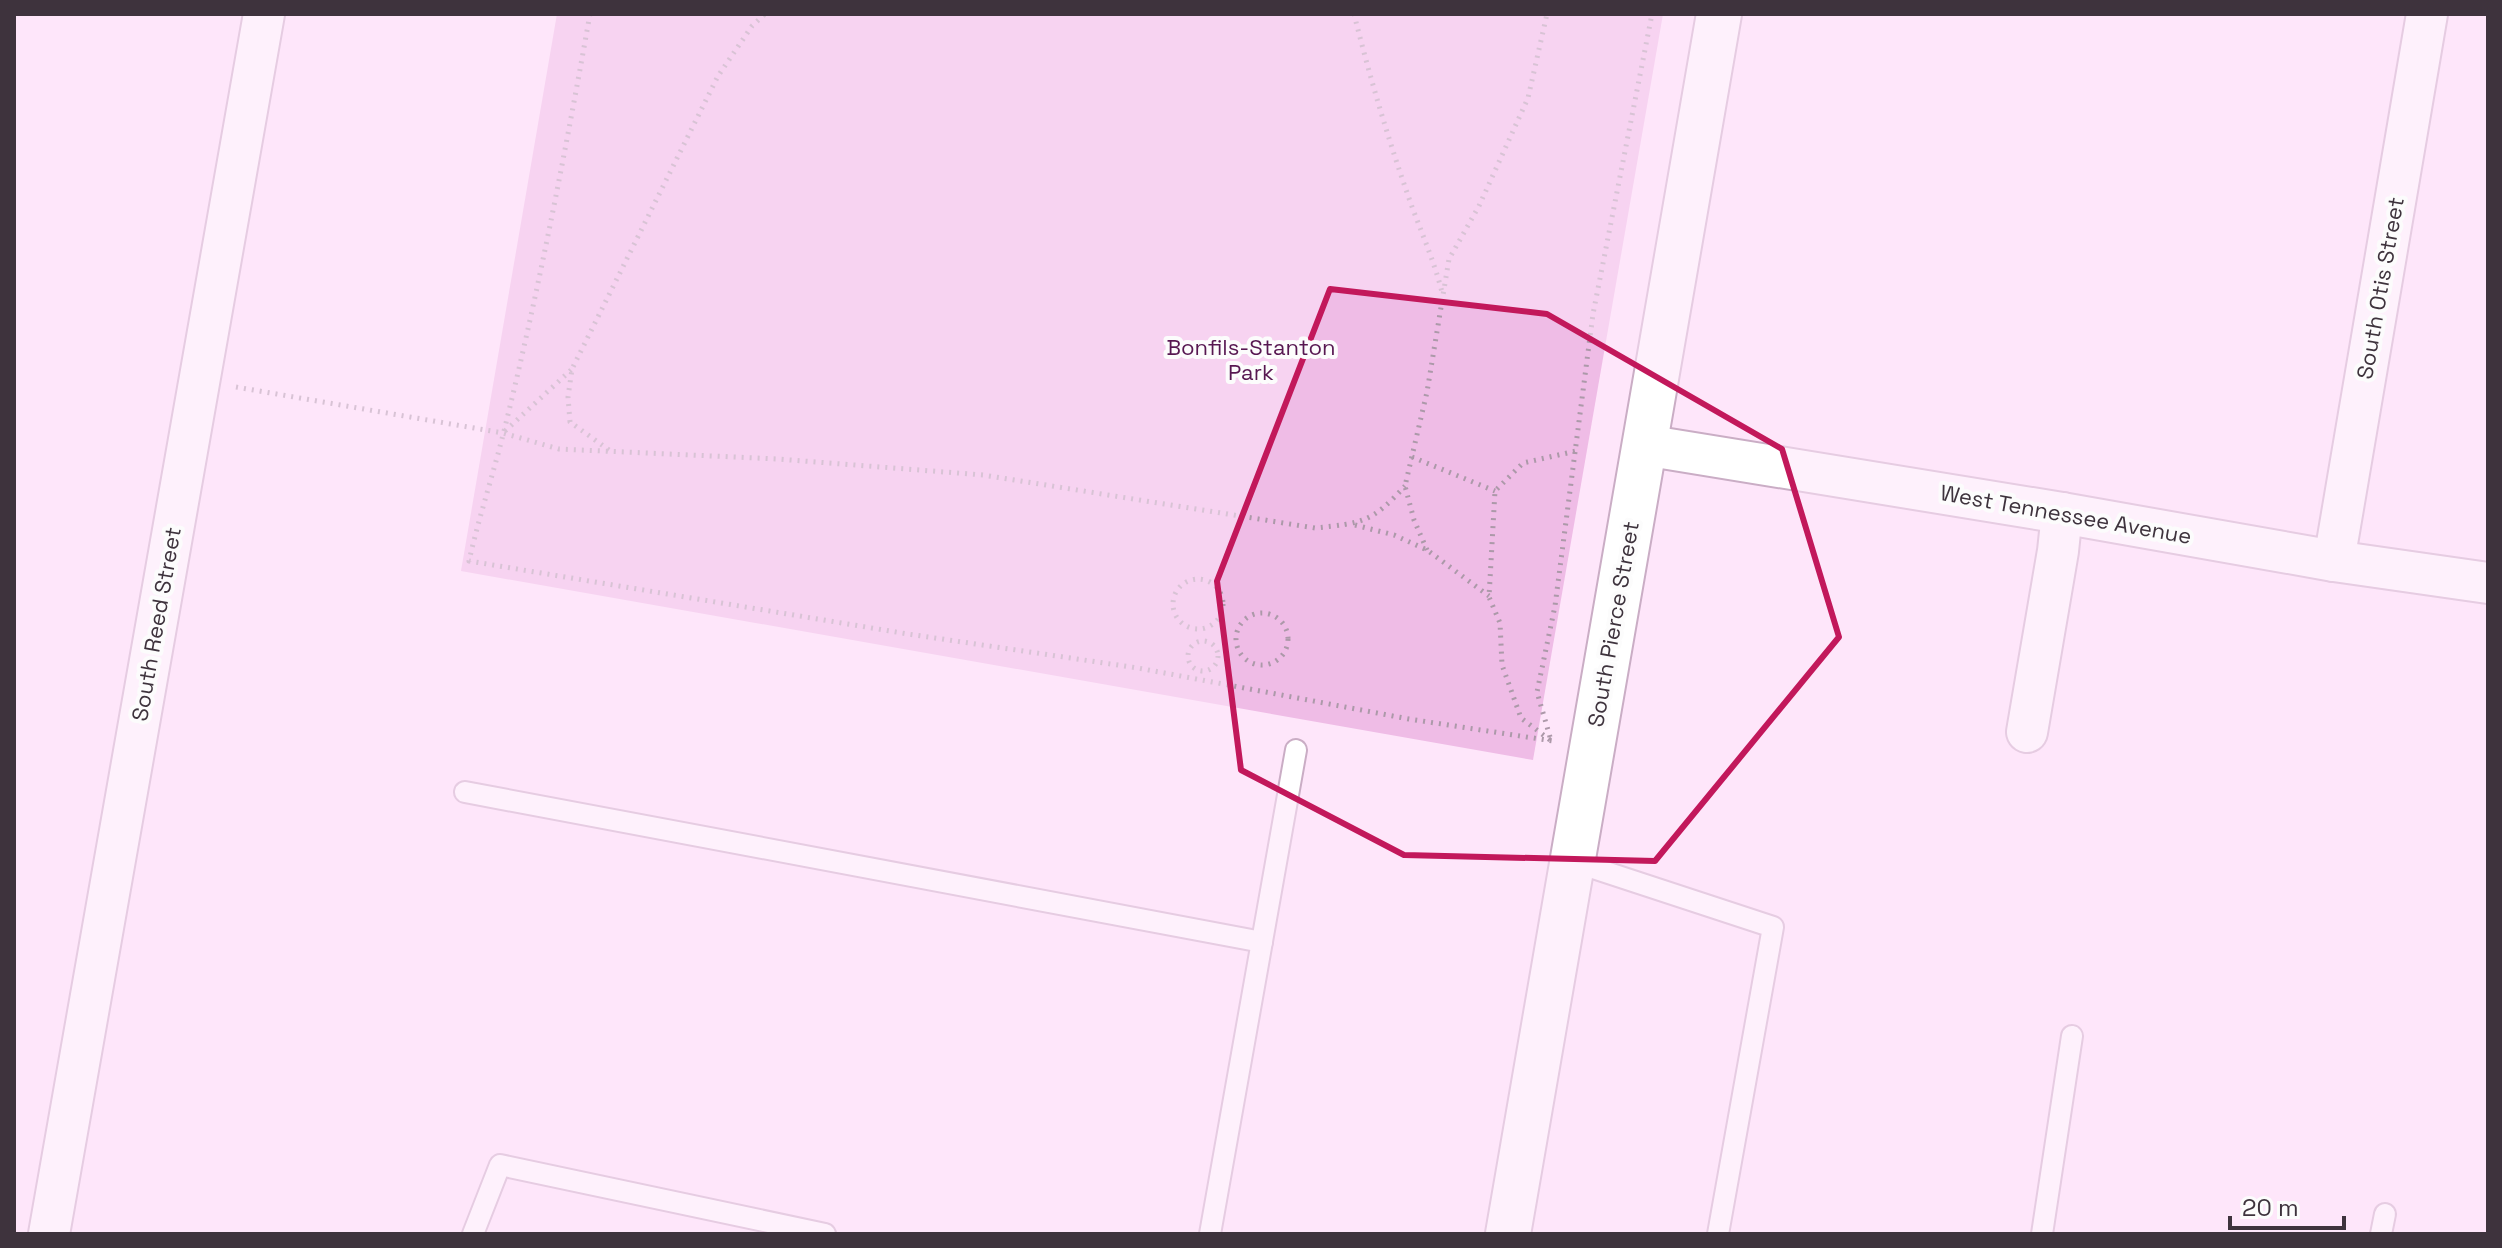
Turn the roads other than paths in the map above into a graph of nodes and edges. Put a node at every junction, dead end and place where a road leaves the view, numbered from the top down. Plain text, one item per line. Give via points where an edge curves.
1 (264, 14) edge
2 (1719, 14) edge
3 (2427, 14) edge
4 (1644, 445) junction
5 (2062, 513) junction
6 (2334, 561) junction
7 (2488, 583) edge
8 (2027, 732) dead end
9 (1296, 750) dead end
10 (465, 792) dead end
11 (1572, 861) junction
12 (1262, 942) junction
13 (2072, 1036) dead end
14 (49, 1234) edge
15 (473, 1234) edge
16 (825, 1234) edge
17 (1210, 1234) edge
18 (1508, 1234) edge
19 (1718, 1234) edge
20 (2042, 1234) edge

1 - 14 street, South Reed Street
2 - 4 street, South Pierce Street
3 - 6 street, South Otis Street
4 - 5 street, West Tennessee Avenue
4 - 11 street, South Pierce Street
5 - 6 street, West Tennessee Avenue
5 - 8 street
6 - 7 street, West Tennessee Avenue
9 - 12 lane
10 - 12 lane
11 - 18 street, South Pierce Street
11 - 19 lane via 1773,927
12 - 17 lane
13 - 20 lane
15 - 16 lane via 500,1165

